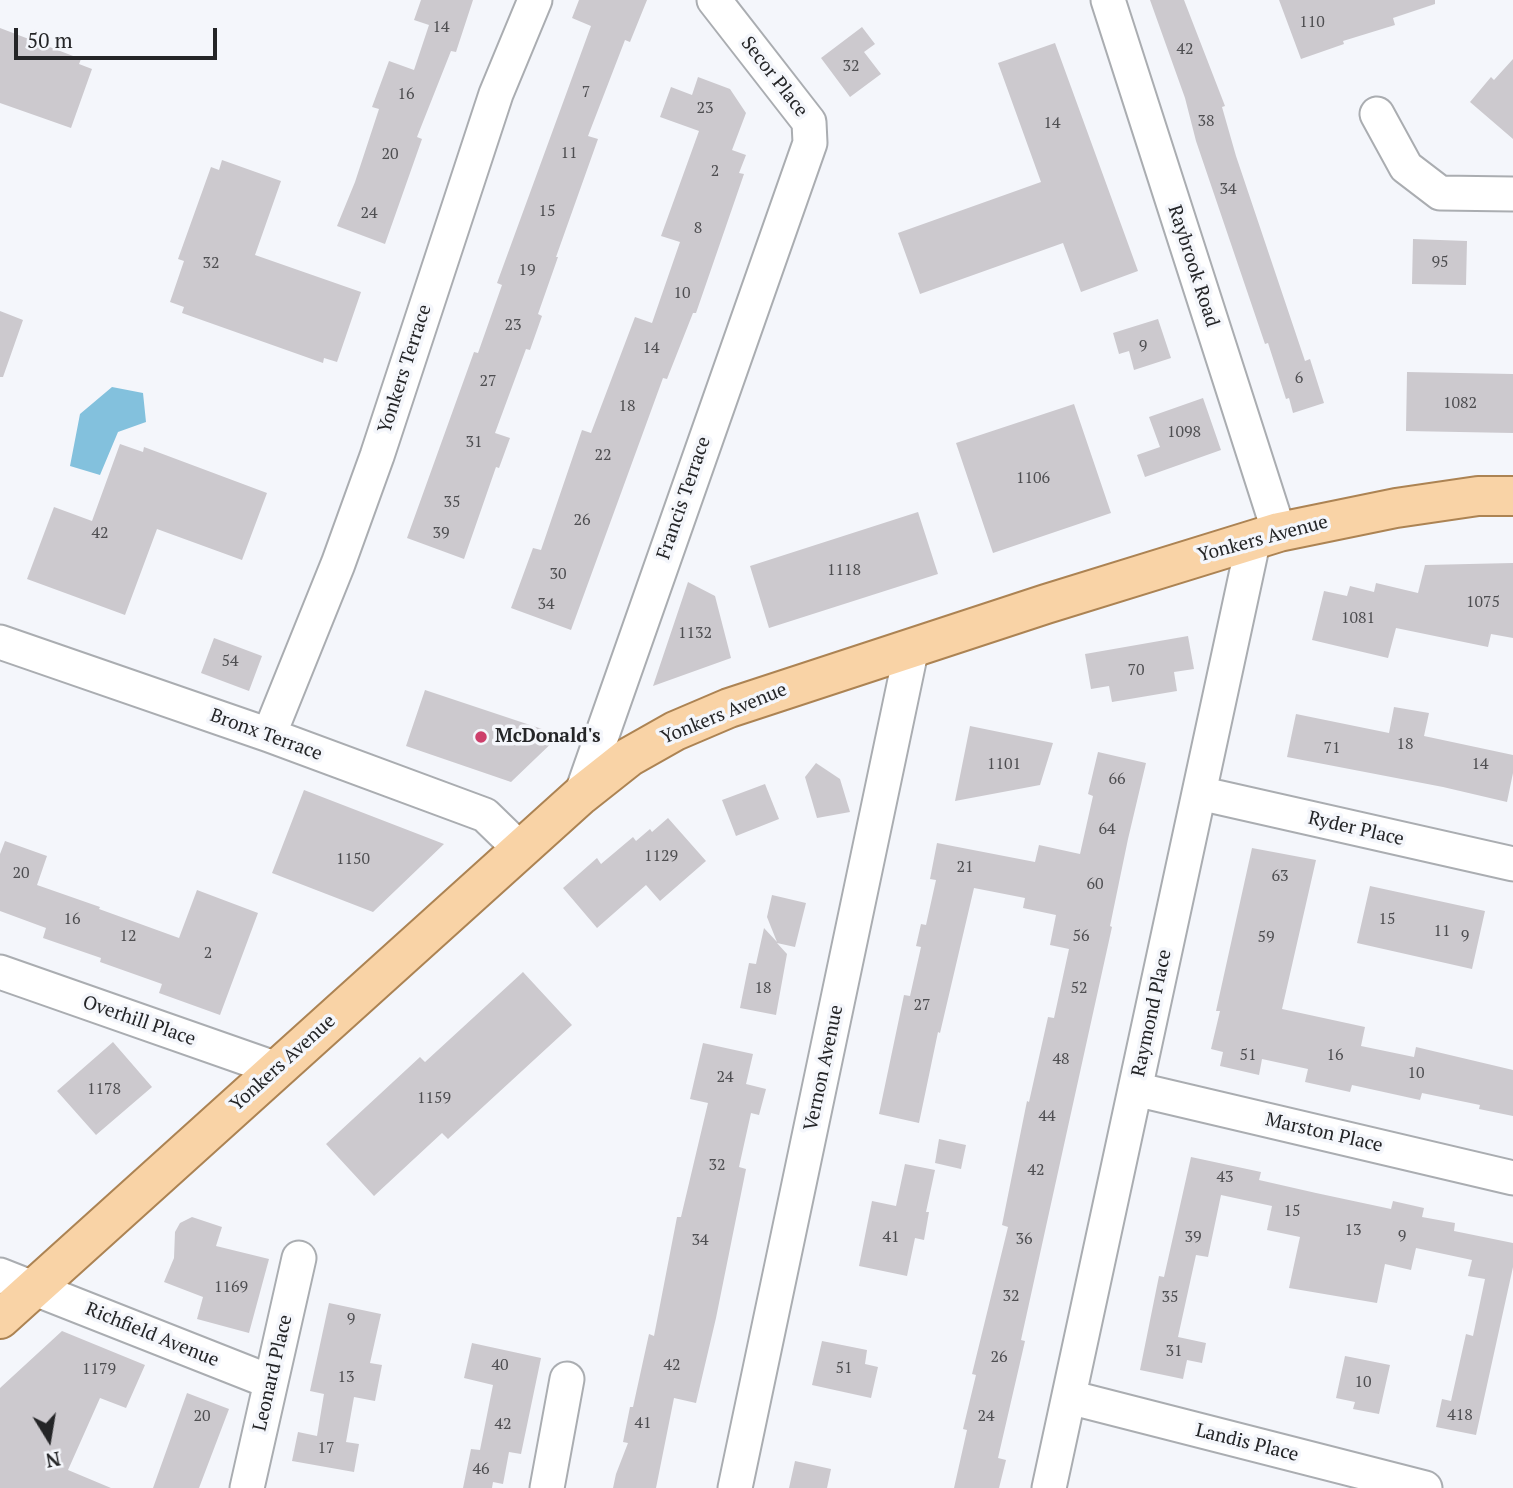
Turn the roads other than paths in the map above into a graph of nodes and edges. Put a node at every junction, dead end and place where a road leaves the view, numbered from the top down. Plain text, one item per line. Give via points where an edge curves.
1 (535, 0) edge
2 (713, 0) edge
3 (1108, 0) edge
4 (1377, 114) dead end
5 (1513, 194) edge
6 (789, 201) joint
7 (1513, 496) edge
8 (1266, 535) junction
9 (0, 642) edge
10 (912, 647) junction
11 (269, 735) junction
12 (1199, 793) junction
13 (581, 795) junction
14 (520, 849) junction
15 (1513, 864) edge
16 (0, 972) edge
17 (277, 1069) junction
18 (1135, 1089) junction
19 (1513, 1178) edge
20 (299, 1258) dead end
21 (17, 1281) edge
22 (0, 1319) edge
23 (567, 1379) dead end
24 (271, 1382) junction
25 (1069, 1398) junction
26 (247, 1488) edge
27 (547, 1488) edge
28 (735, 1488) edge
29 (1049, 1488) edge
30 (1425, 1488) edge

1 - 11 street, Yonkers Terrace via 496,94 338,564
2 - 6 street, Secor Place via 809,122 810,143
3 - 8 street, Raybrook Road
4 - 5 street via 1406,167 1440,193
6 - 13 street, Francis Terrace
7 - 8 main road, Yonkers Avenue via 1478,496 1396,508
8 - 10 main road, Yonkers Avenue
8 - 12 street, Raymond Place
9 - 11 street, Bronx Terrace
10 - 13 main road, Yonkers Avenue via 729,708 675,731 629,757
10 - 28 street, Vernon Avenue
11 - 14 street, Bronx Terrace via 485,815
12 - 15 street, Ryder Place
12 - 18 street, Raymond Place
13 - 14 main road, Yonkers Avenue
14 - 17 main road, Yonkers Avenue
16 - 17 street, Overhill Place
17 - 21 main road, Yonkers Avenue
18 - 19 street, Marston Place
18 - 25 street, Raymond Place
20 - 24 street, Leonard Place
21 - 22 main road, Yonkers Avenue
21 - 24 street, Richfield Avenue
23 - 27 street
24 - 26 street, Leonard Place
25 - 29 street, Raymond Place
25 - 30 street, Landis Place

